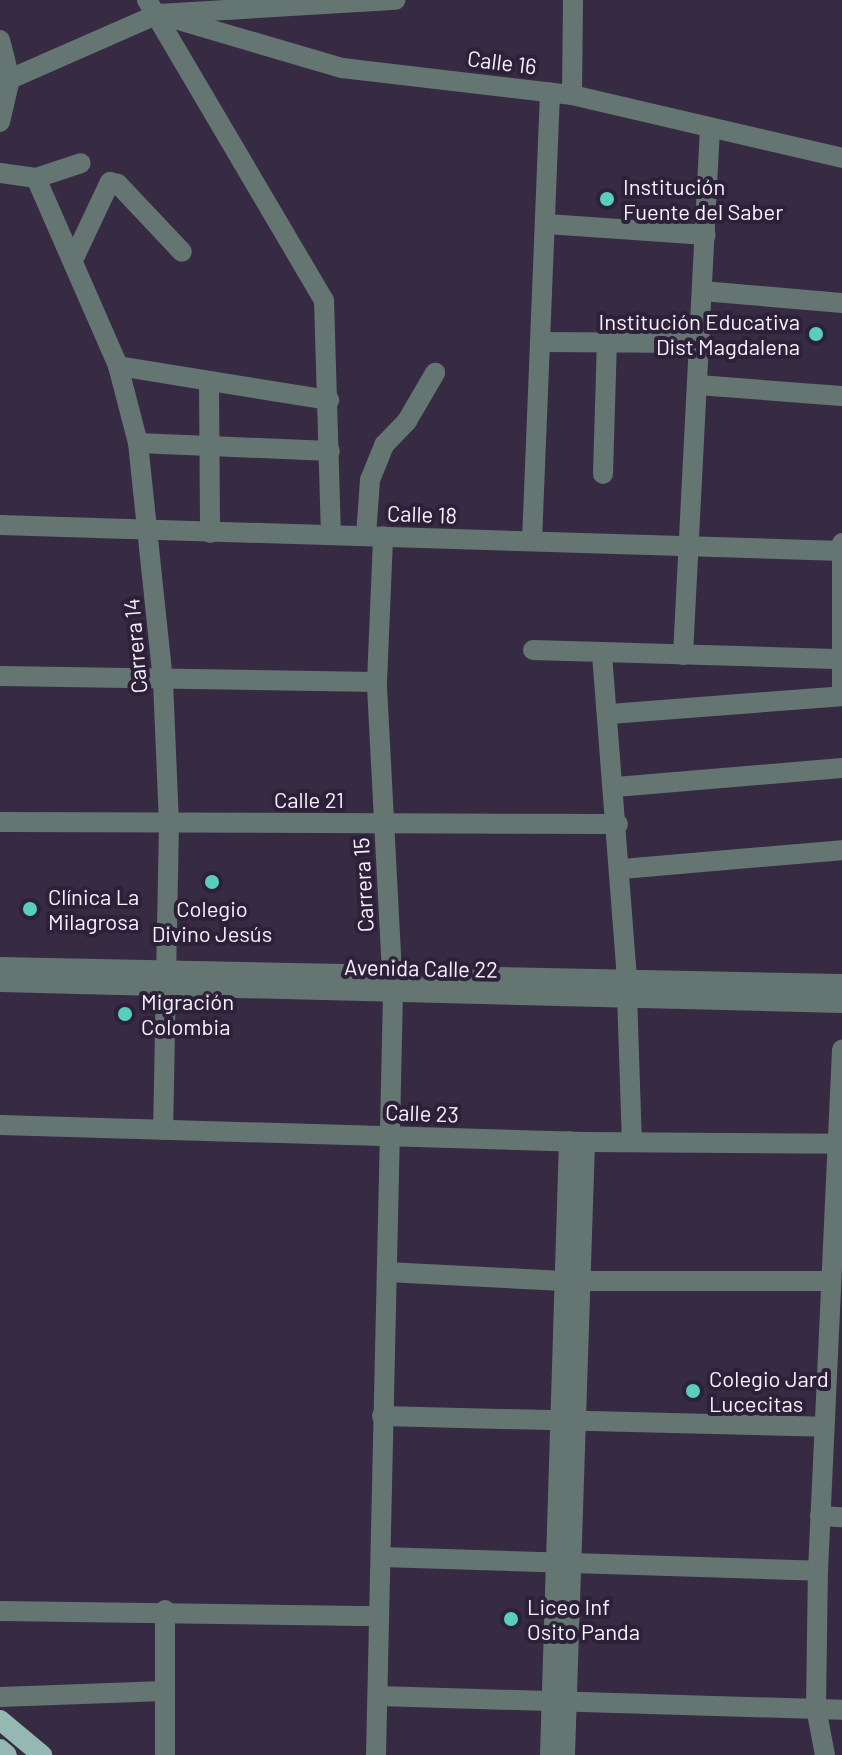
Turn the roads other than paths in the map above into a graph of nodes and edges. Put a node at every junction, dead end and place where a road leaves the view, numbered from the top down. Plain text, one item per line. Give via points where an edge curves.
1 (396, 0) edge
2 (573, 0) edge
3 (373, 1) edge
4 (152, 7) edge
5 (0, 40) edge
6 (10, 79) junction
7 (550, 92) junction
8 (572, 95) junction
9 (0, 122) edge
10 (710, 128) junction
11 (842, 158) edge
12 (81, 163) dead end
13 (0, 173) edge
14 (36, 178) junction
15 (547, 224) junction
16 (706, 235) junction
17 (182, 252) dead end
18 (74, 258) junction
19 (702, 291) junction
20 (842, 303) edge
21 (540, 342) junction
22 (607, 342) junction
23 (698, 343) junction
24 (118, 366) junction
25 (435, 373) dead end
26 (209, 381) junction
27 (698, 385) junction
28 (842, 396) edge
29 (329, 400) junction
30 (138, 443) junction
31 (211, 445) junction
32 (330, 451) junction
33 (603, 474) dead end
34 (0, 525) edge
35 (149, 529) junction
36 (210, 533) junction
37 (331, 534) junction
38 (374, 536) junction
39 (532, 541) junction
40 (842, 543) edge
41 (689, 548) junction
42 (842, 551) edge
43 (533, 650) dead end
44 (602, 654) junction
45 (683, 655) junction
46 (841, 659) edge
47 (0, 676) edge
48 (163, 681) junction
49 (377, 682) junction
50 (842, 695) edge
51 (610, 714) junction
52 (842, 768) edge
53 (616, 787) junction
54 (0, 822) edge
55 (169, 823) junction
56 (384, 824) junction
57 (618, 824) junction
58 (842, 850) edge
59 (622, 869) junction
60 (0, 967) edge
61 (170, 978) junction
62 (0, 982) edge
63 (392, 984) junction
64 (842, 984) edge
65 (627, 986) junction
66 (842, 1003) edge
67 (842, 1050) edge
68 (0, 1125) edge
69 (163, 1130) junction
70 (391, 1136) junction
71 (632, 1141) junction
72 (577, 1142) junction
73 (839, 1143) edge
74 (834, 1269) edge
75 (387, 1272) junction
76 (571, 1280) junction
77 (382, 1416) junction
78 (568, 1422) junction
79 (824, 1427) junction
80 (820, 1516) junction
81 (842, 1517) edge
82 (381, 1557) junction
83 (565, 1566) junction
84 (818, 1571) junction
85 (165, 1610) junction
86 (0, 1611) edge
87 (379, 1616) junction
88 (165, 1691) junction
89 (379, 1696) junction
90 (0, 1697) edge
91 (559, 1702) junction
92 (816, 1708) junction
93 (842, 1710) edge
94 (0, 1720) edge
95 (0, 1749) edge
96 (7, 1755) edge
97 (42, 1755) edge
98 (165, 1755) edge
99 (376, 1755) edge
100 (550, 1755) edge
101 (565, 1755) edge
102 (825, 1755) edge

1 - 3 street
2 - 8 street
3 - 4 street
4 - 6 street
4 - 7 street, Calle 16 via 342,68
4 - 29 street via 324,300
5 - 6 street
6 - 9 street
7 - 8 street, Calle 16
7 - 15 street
8 - 10 street, Calle 16
10 - 11 street, Calle 16
10 - 16 street
12 - 14 street
13 - 14 street
14 - 18 street, Carrera 14
15 - 16 street
15 - 21 street
16 - 19 street
17 - 18 street via 118,184 110,182
18 - 24 street, Carrera 14
19 - 20 street
19 - 23 street
21 - 22 street
21 - 39 street
22 - 23 street
22 - 33 street
23 - 27 street
24 - 26 street
24 - 30 street, Carrera 14
25 - 38 street, Carrera 15 via 407,421 384,445 370,480
26 - 29 street
26 - 31 street
27 - 28 street
27 - 41 street
29 - 32 street
30 - 31 street
30 - 35 street, Carrera 14
31 - 32 street
31 - 36 street
32 - 37 street
34 - 35 street, Calle 18
35 - 36 street, Calle 18
35 - 48 street, Carrera 14
36 - 37 street, Calle 18
37 - 38 street, Calle 18
38 - 39 street, Calle 18
38 - 49 street, Carrera 15
39 - 41 street, Calle 18
40 - 42 street
41 - 42 street, Calle 18
41 - 45 street
42 - 46 street
43 - 44 street
44 - 45 street
44 - 51 street
45 - 46 street
46 - 50 street
47 - 48 street
48 - 49 street
48 - 55 street, Carrera 14
49 - 56 street, Carrera 15
50 - 51 street
51 - 53 street
52 - 53 street
53 - 57 street
54 - 55 street, Calle 21
55 - 56 street, Calle 21
55 - 61 street, Carrera 14
56 - 57 street, Calle 21
56 - 63 street, Carrera 15
57 - 59 street
58 - 59 street
59 - 65 street
60 - 61 street, Avenida Calle 22
61 - 62 street, Avenida Calle 22
61 - 63 street, Avenida Calle 22
61 - 69 street, Carrera 14
63 - 65 street, Avenida Calle 22
63 - 70 street, Carrera 15
64 - 65 street, Avenida Calle 22
65 - 66 street, Avenida Calle 22
65 - 71 street
67 - 73 street
68 - 69 street, Calle 23
69 - 70 street, Calle 23
70 - 72 street, Calle 23
70 - 75 street, Carrera 15
71 - 72 street, Calle 23
71 - 73 street, Calle 23
72 - 76 street
73 - 74 street
74 - 76 street
74 - 79 street
75 - 76 street
75 - 77 street, Carrera 15
76 - 78 street
77 - 78 street
77 - 82 street, Carrera 15
78 - 79 street
78 - 83 street
79 - 80 street
80 - 81 street
80 - 84 street
82 - 83 street
82 - 87 street, Carrera 15
83 - 84 street
83 - 91 street
84 - 92 street
85 - 86 street
85 - 87 street
85 - 88 street
87 - 89 street, Carrera 15
88 - 90 street
88 - 98 street
89 - 91 street
89 - 99 street, Carrera 15
91 - 92 street
91 - 100 street
91 - 101 street
92 - 93 street
92 - 102 street
94 - 97 main road
95 - 96 main road

